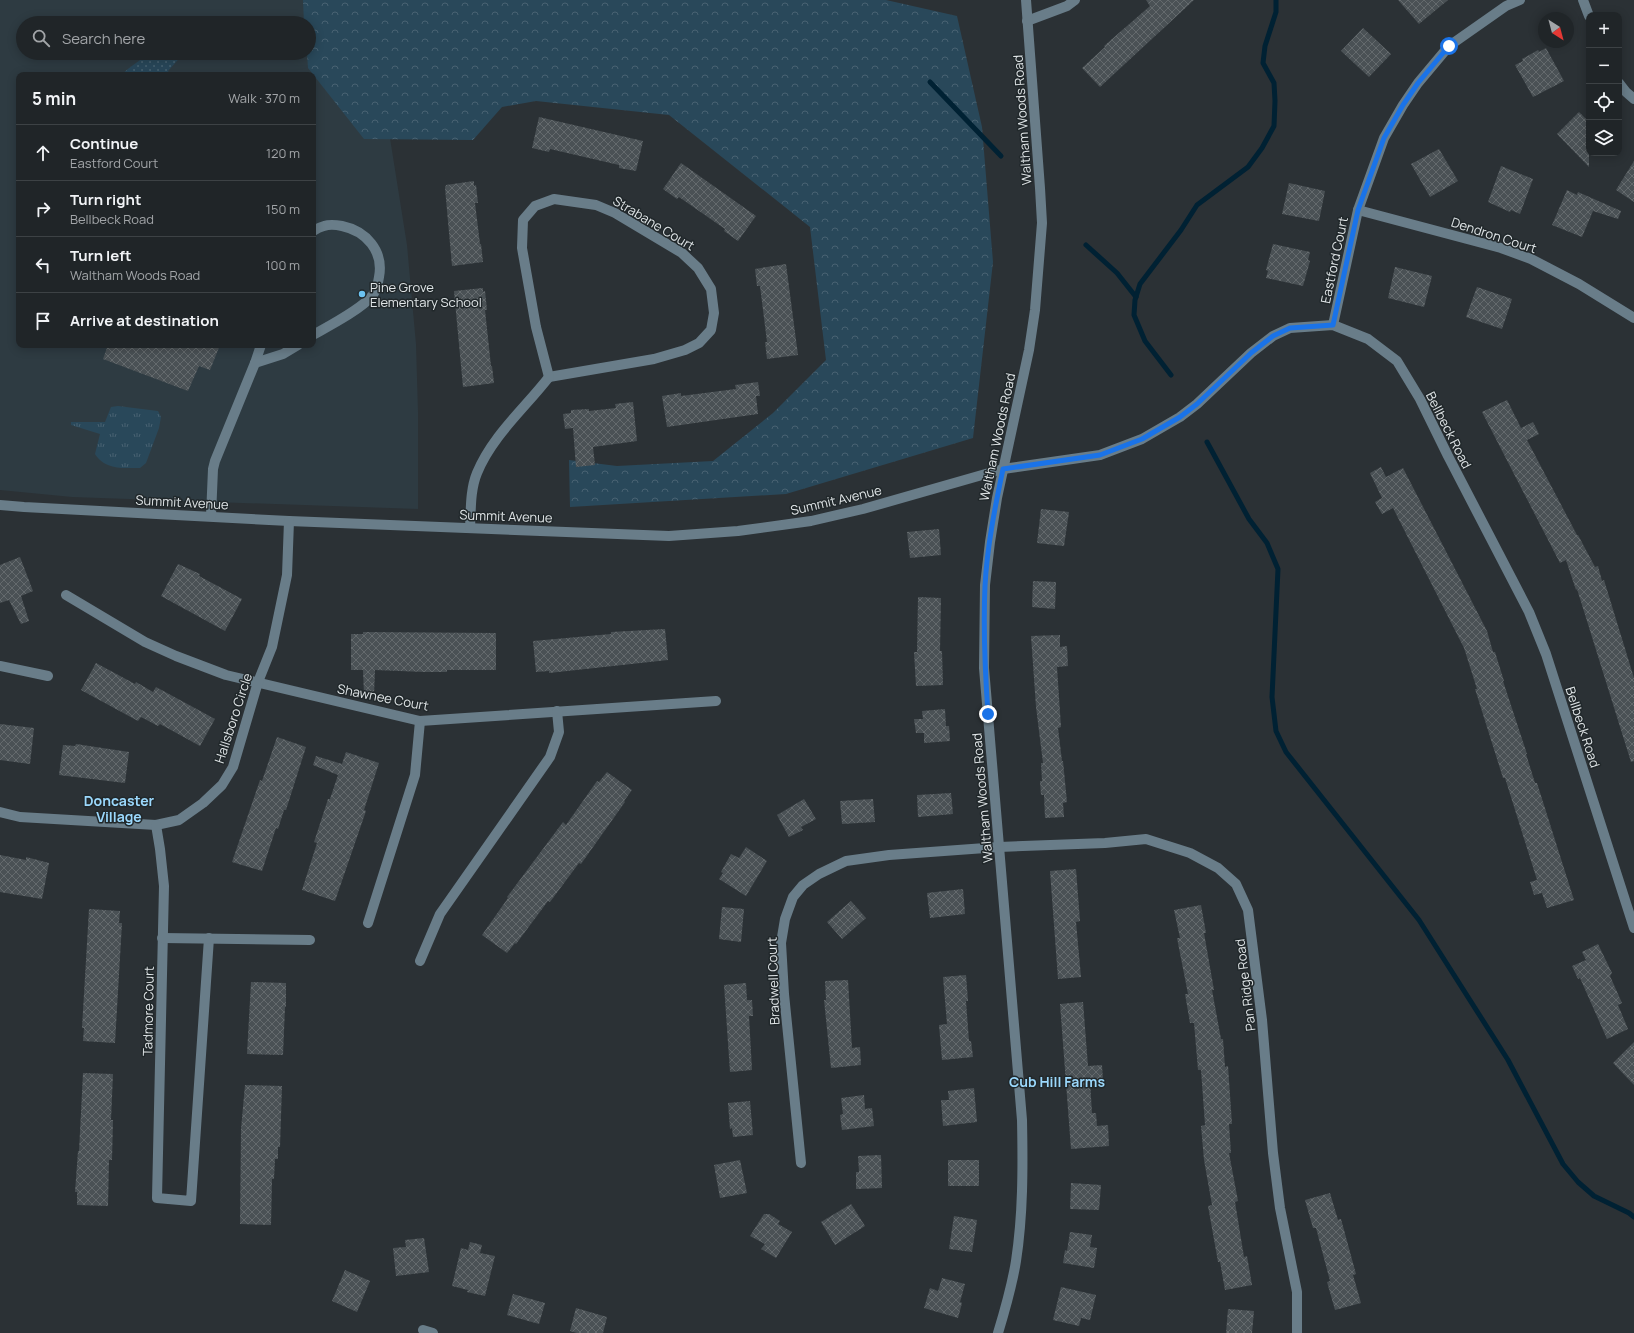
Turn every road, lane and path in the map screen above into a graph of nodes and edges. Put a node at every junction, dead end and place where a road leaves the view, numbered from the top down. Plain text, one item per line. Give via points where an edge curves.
1 (1026, 0) edge
2 (1075, 0) edge
3 (1520, 0) edge
4 (1583, 0) edge
5 (1588, 12) edge
6 (1028, 21) junction
7 (1620, 84) edge
8 (1634, 99) edge
9 (1358, 210) junction
10 (316, 230) edge
11 (1634, 318) edge
12 (1333, 325) junction
13 (316, 334) edge
14 (259, 348) edge
15 (293, 348) edge
16 (255, 363) junction
17 (549, 377) junction
18 (1003, 469) junction
19 (0, 505) edge
20 (211, 516) junction
21 (289, 521) junction
22 (470, 528) junction
23 (66, 595) dead end
24 (0, 666) edge
25 (48, 676) dead end
26 (258, 682) junction
27 (716, 701) dead end
28 (557, 711) junction
29 (420, 721) junction
30 (0, 812) edge
31 (156, 825) junction
32 (999, 847) junction
33 (368, 923) dead end
34 (1634, 928) edge
35 (162, 938) junction
36 (209, 938) junction
37 (310, 940) dead end
38 (420, 961) dead end
39 (801, 1163) dead end
40 (998, 1333) edge
41 (1297, 1333) edge

1 - 6 street, Waltham Woods Road
2 - 6 street via 1067,6
3 - 9 street, Eastford Court via 1506,6 1449,46 1418,83 1384,138
4 - 5 street
6 - 18 street, Waltham Woods Road via 1042,223 1029,350
7 - 8 street
9 - 11 street, Dendron Court via 1500,248 1531,259 1579,284
9 - 12 street, Eastford Court
10 - 13 street via 325,225 337,225 363,234 373,245 378,256 380,272 378,286 372,296
12 - 18 street, Bellbeck Road via 1290,328 1273,336 1251,353 1197,404 1142,439 1100,455
12 - 34 street, Bellbeck Road via 1368,340 1397,361 1420,399 1529,612 1546,654
14 - 16 street
15 - 16 street
16 - 20 street via 215,461
17 - 17 street, Strabane Court via 654,359 699,343 711,330 714,313 711,289 698,268 682,253 615,212 596,205 554,199 535,206 523,220 522,248 536,327
17 - 22 street via 498,438 477,473
18 - 22 street, Summit Avenue via 812,522 738,531 669,536
18 - 32 street, Waltham Woods Road via 990,542 984,623 985,676
19 - 20 street, Summit Avenue
20 - 21 street, Summit Avenue
21 - 22 street, Summit Avenue
21 - 26 street, Hallsboro Circle via 287,575 280,612 272,647
23 - 26 street, Shawnee Court via 145,642 226,675
24 - 25 street
26 - 29 street, Shawnee Court
26 - 31 street, Hallsboro Circle via 233,767 222,786 203,804 179,820
27 - 28 street, Shawnee Court
28 - 29 street, Shawnee Court
28 - 38 street via 559,732 550,757 440,914
29 - 33 street via 414,775
30 - 31 street, Hallsboro Circle via 20,817
31 - 35 street, Tadmore Court via 164,886
32 - 39 street, Bradwell Court via 889,855 846,861 819,874 803,885 793,897 785,919 781,943
32 - 40 street, Waltham Woods Road via 1022,1120 1023,1169 1016,1263
32 - 41 street, Pan Ridge Road via 1146,839 1190,854 1218,868 1236,884 1248,910 1253,942 1273,1153 1280,1208 1297,1292
35 - 36 street
35 - 36 street, Tadmore Court via 158,1198 192,1201
36 - 37 street

